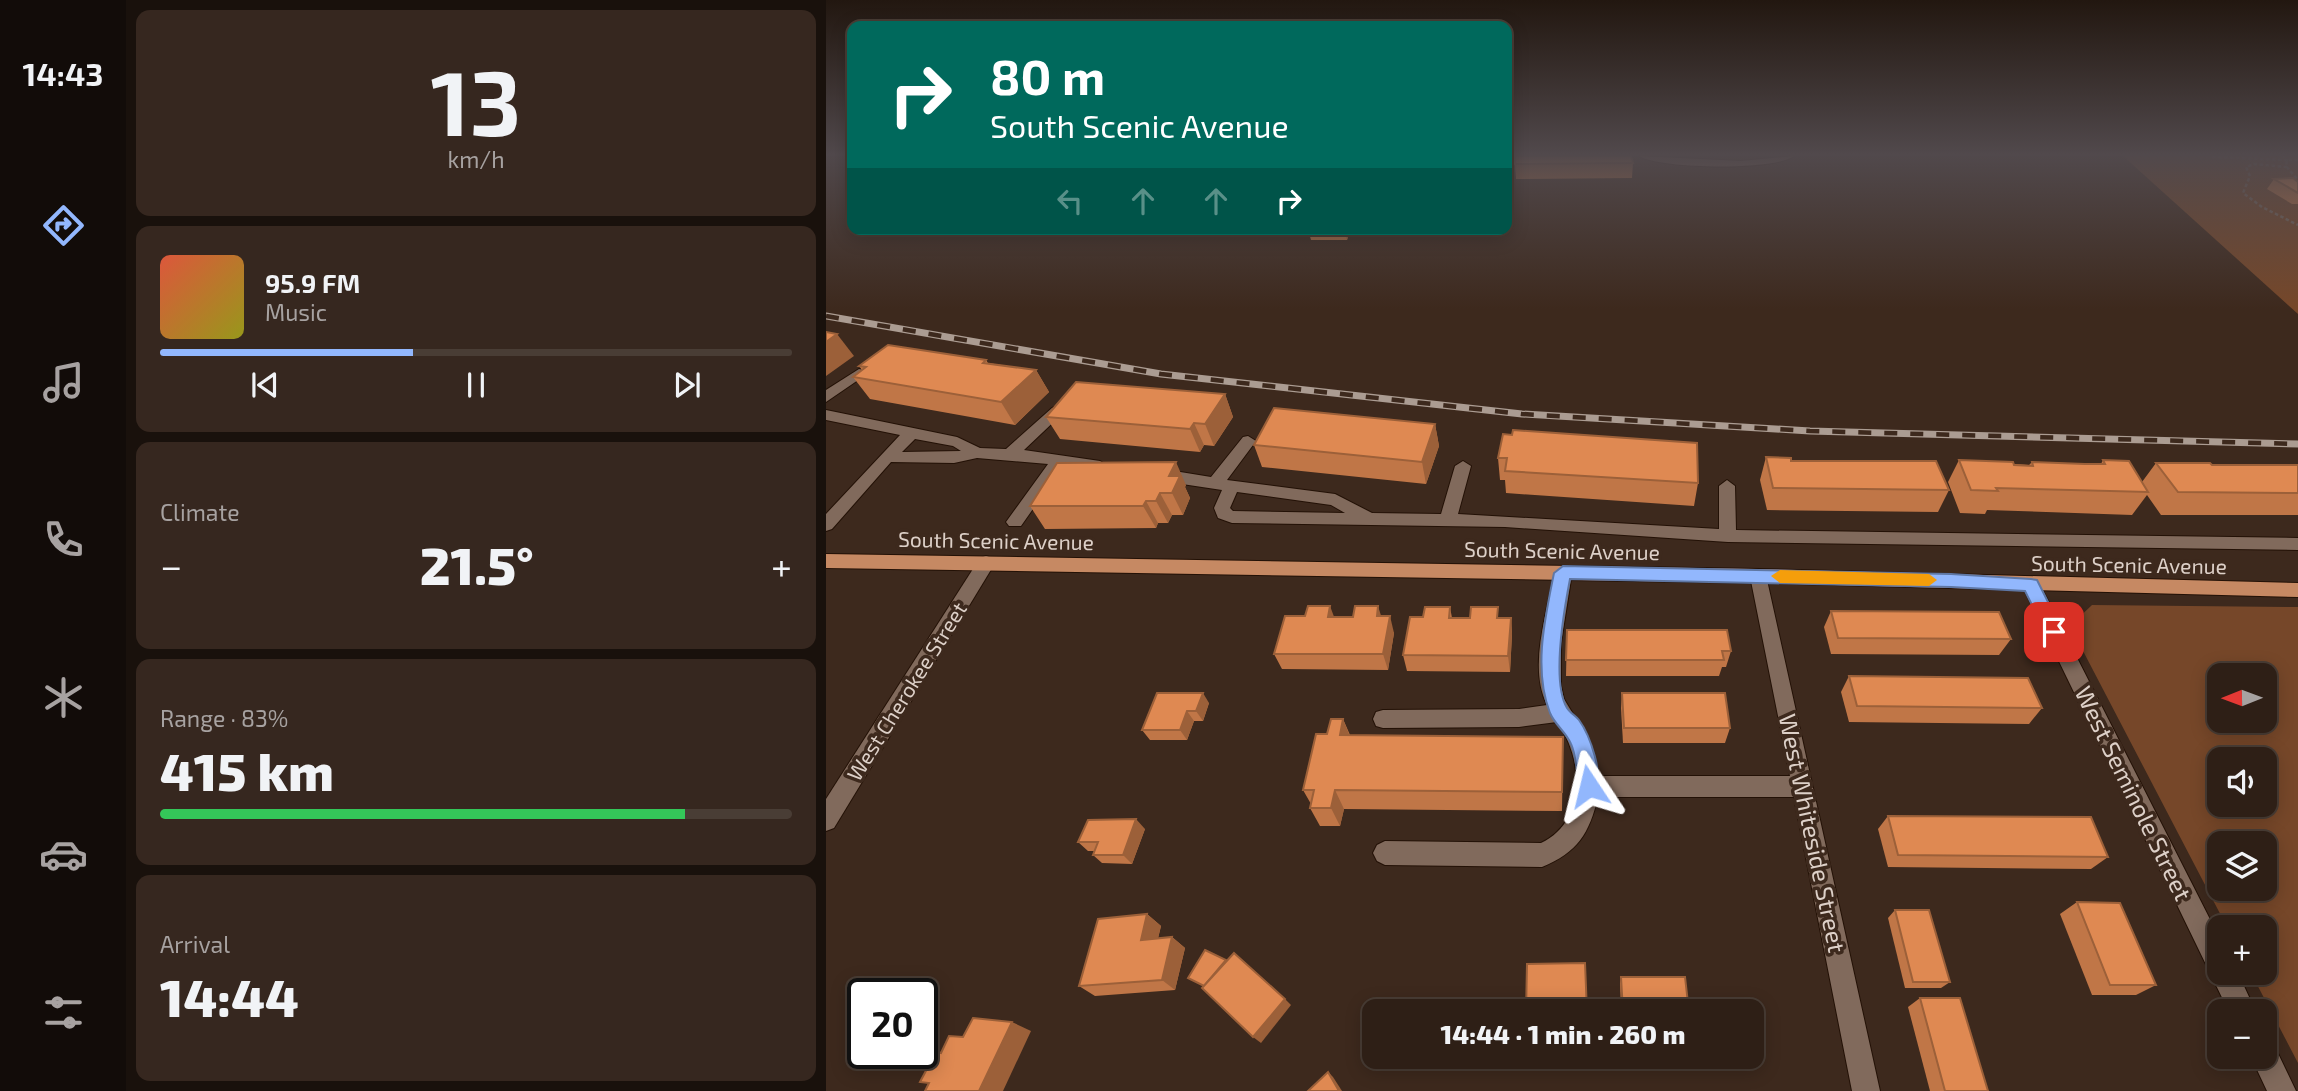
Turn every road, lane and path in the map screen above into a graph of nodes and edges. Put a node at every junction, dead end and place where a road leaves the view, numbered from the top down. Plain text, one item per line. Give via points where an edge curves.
1 (2265, 207) edge
2 (2298, 225) edge
3 (859, 373) edge
4 (826, 397) edge
5 (1056, 411) edge
6 (826, 415) edge
7 (912, 433) junction
8 (1248, 441) dead end
9 (977, 453) junction
10 (1010, 454) junction
11 (887, 457) junction
12 (1059, 460) junction
13 (1463, 466) dead end
14 (1111, 468) edge
15 (1150, 474) edge
16 (1224, 485) junction
17 (1727, 486) dead end
18 (1368, 518) junction
19 (1448, 520) junction
20 (1015, 522) dead end
21 (826, 525) edge
22 (1728, 536) junction
23 (2298, 544) edge
24 (826, 561) edge
25 (986, 563) junction
26 (1563, 573) junction
27 (1759, 576) junction
28 (2031, 585) junction
29 (2298, 590) edge
30 (1560, 713) junction
31 (1383, 719) dead end
32 (1589, 786) junction
33 (1803, 787) junction
34 (826, 820) edge
35 (1385, 853) dead end
36 (2207, 940) edge
37 (2271, 1069) edge
38 (1866, 1091) edge
39 (2282, 1091) edge

1 - 2 path
3 - 4 street
5 - 10 street
6 - 7 street
7 - 9 street via 957,442
7 - 11 street
8 - 16 street
9 - 10 street
9 - 11 street via 954,458
10 - 12 street
11 - 21 street
12 - 14 street
12 - 20 street
13 - 19 street
15 - 16 street
16 - 18 street via 1335,500
16 - 18 street via 1222,508 1232,517
17 - 22 street
18 - 19 street
19 - 22 street
22 - 23 street
24 - 25 main road, South Scenic Avenue
25 - 26 main road, South Scenic Avenue
25 - 34 street, West Cherokee Street
26 - 27 main road, South Scenic Avenue
26 - 30 street via 1553,623 1551,687
27 - 28 main road, South Scenic Avenue
27 - 33 street, West Whiteside Street
28 - 29 main road, South Scenic Avenue
28 - 36 street, West Seminole Street
30 - 31 street via 1519,718
30 - 32 street via 1583,747
32 - 33 street
32 - 35 street via 1573,834 1559,848 1542,855
33 - 38 street, West Whiteside Street
37 - 39 street

